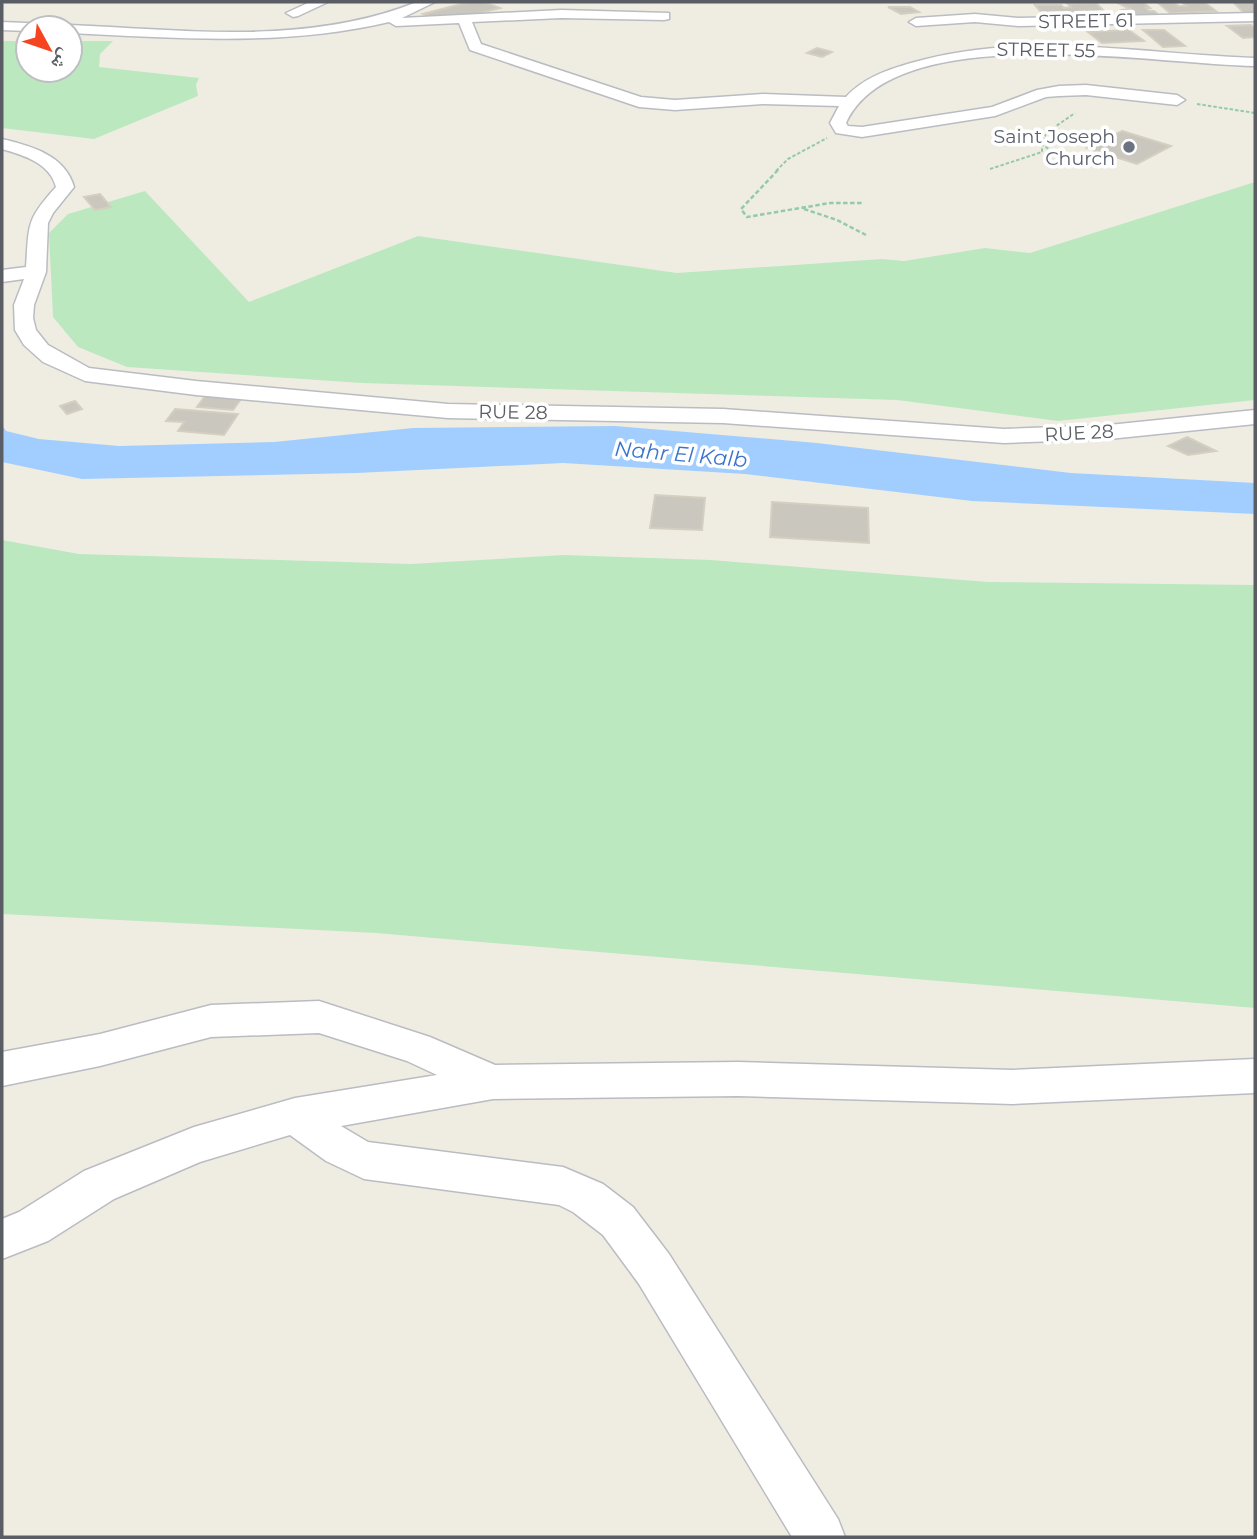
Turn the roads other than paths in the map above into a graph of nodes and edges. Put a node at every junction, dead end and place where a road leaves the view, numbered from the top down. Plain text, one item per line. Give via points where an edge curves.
1 (321, 2) edge
2 (428, 2) edge
3 (498, 2) edge
4 (512, 6) dead end
5 (293, 13) dead end
6 (664, 16) dead end
7 (1255, 17) edge
8 (464, 19) junction
9 (378, 20) junction
10 (916, 22) dead end
11 (84, 30) edge
12 (1255, 62) edge
13 (1086, 90) junction
14 (1177, 100) road end
15 (849, 102) junction
16 (1075, 113) road end
17 (2, 144) edge
18 (36, 272) junction
19 (4, 276) edge
20 (1255, 417) edge
21 (2, 1069) edge
22 (1255, 1076) edge
23 (493, 1082) junction
24 (295, 1116) junction
25 (2, 1239) edge
26 (820, 1537) edge

1 - 5 street
2 - 9 street
3 - 4 street
6 - 8 street via 561,14
7 - 10 street, STREET 61
8 - 9 street
8 - 15 street via 475,47 639,102
9 - 11 street via 342,29 274,34
12 - 15 street, STREET 55 via 1000,48 932,60 875,80
13 - 14 street
13 - 15 street via 1043,93 988,112 862,132 839,128
13 - 16 street via 1084,104
17 - 18 street, RUE 28 via 40,159 64,177 65,187 41,216
18 - 19 street
18 - 20 street, RUE 28 via 22,319 32,343 70,369 107,379 448,411 723,416 957,435 1108,432
21 - 23 street via 211,1021 319,1017 417,1048
22 - 23 street via 1013,1087 738,1079
23 - 24 street
24 - 25 street via 194,1145 99,1185 33,1227
24 - 26 street via 365,1160 563,1186 618,1220 654,1269

